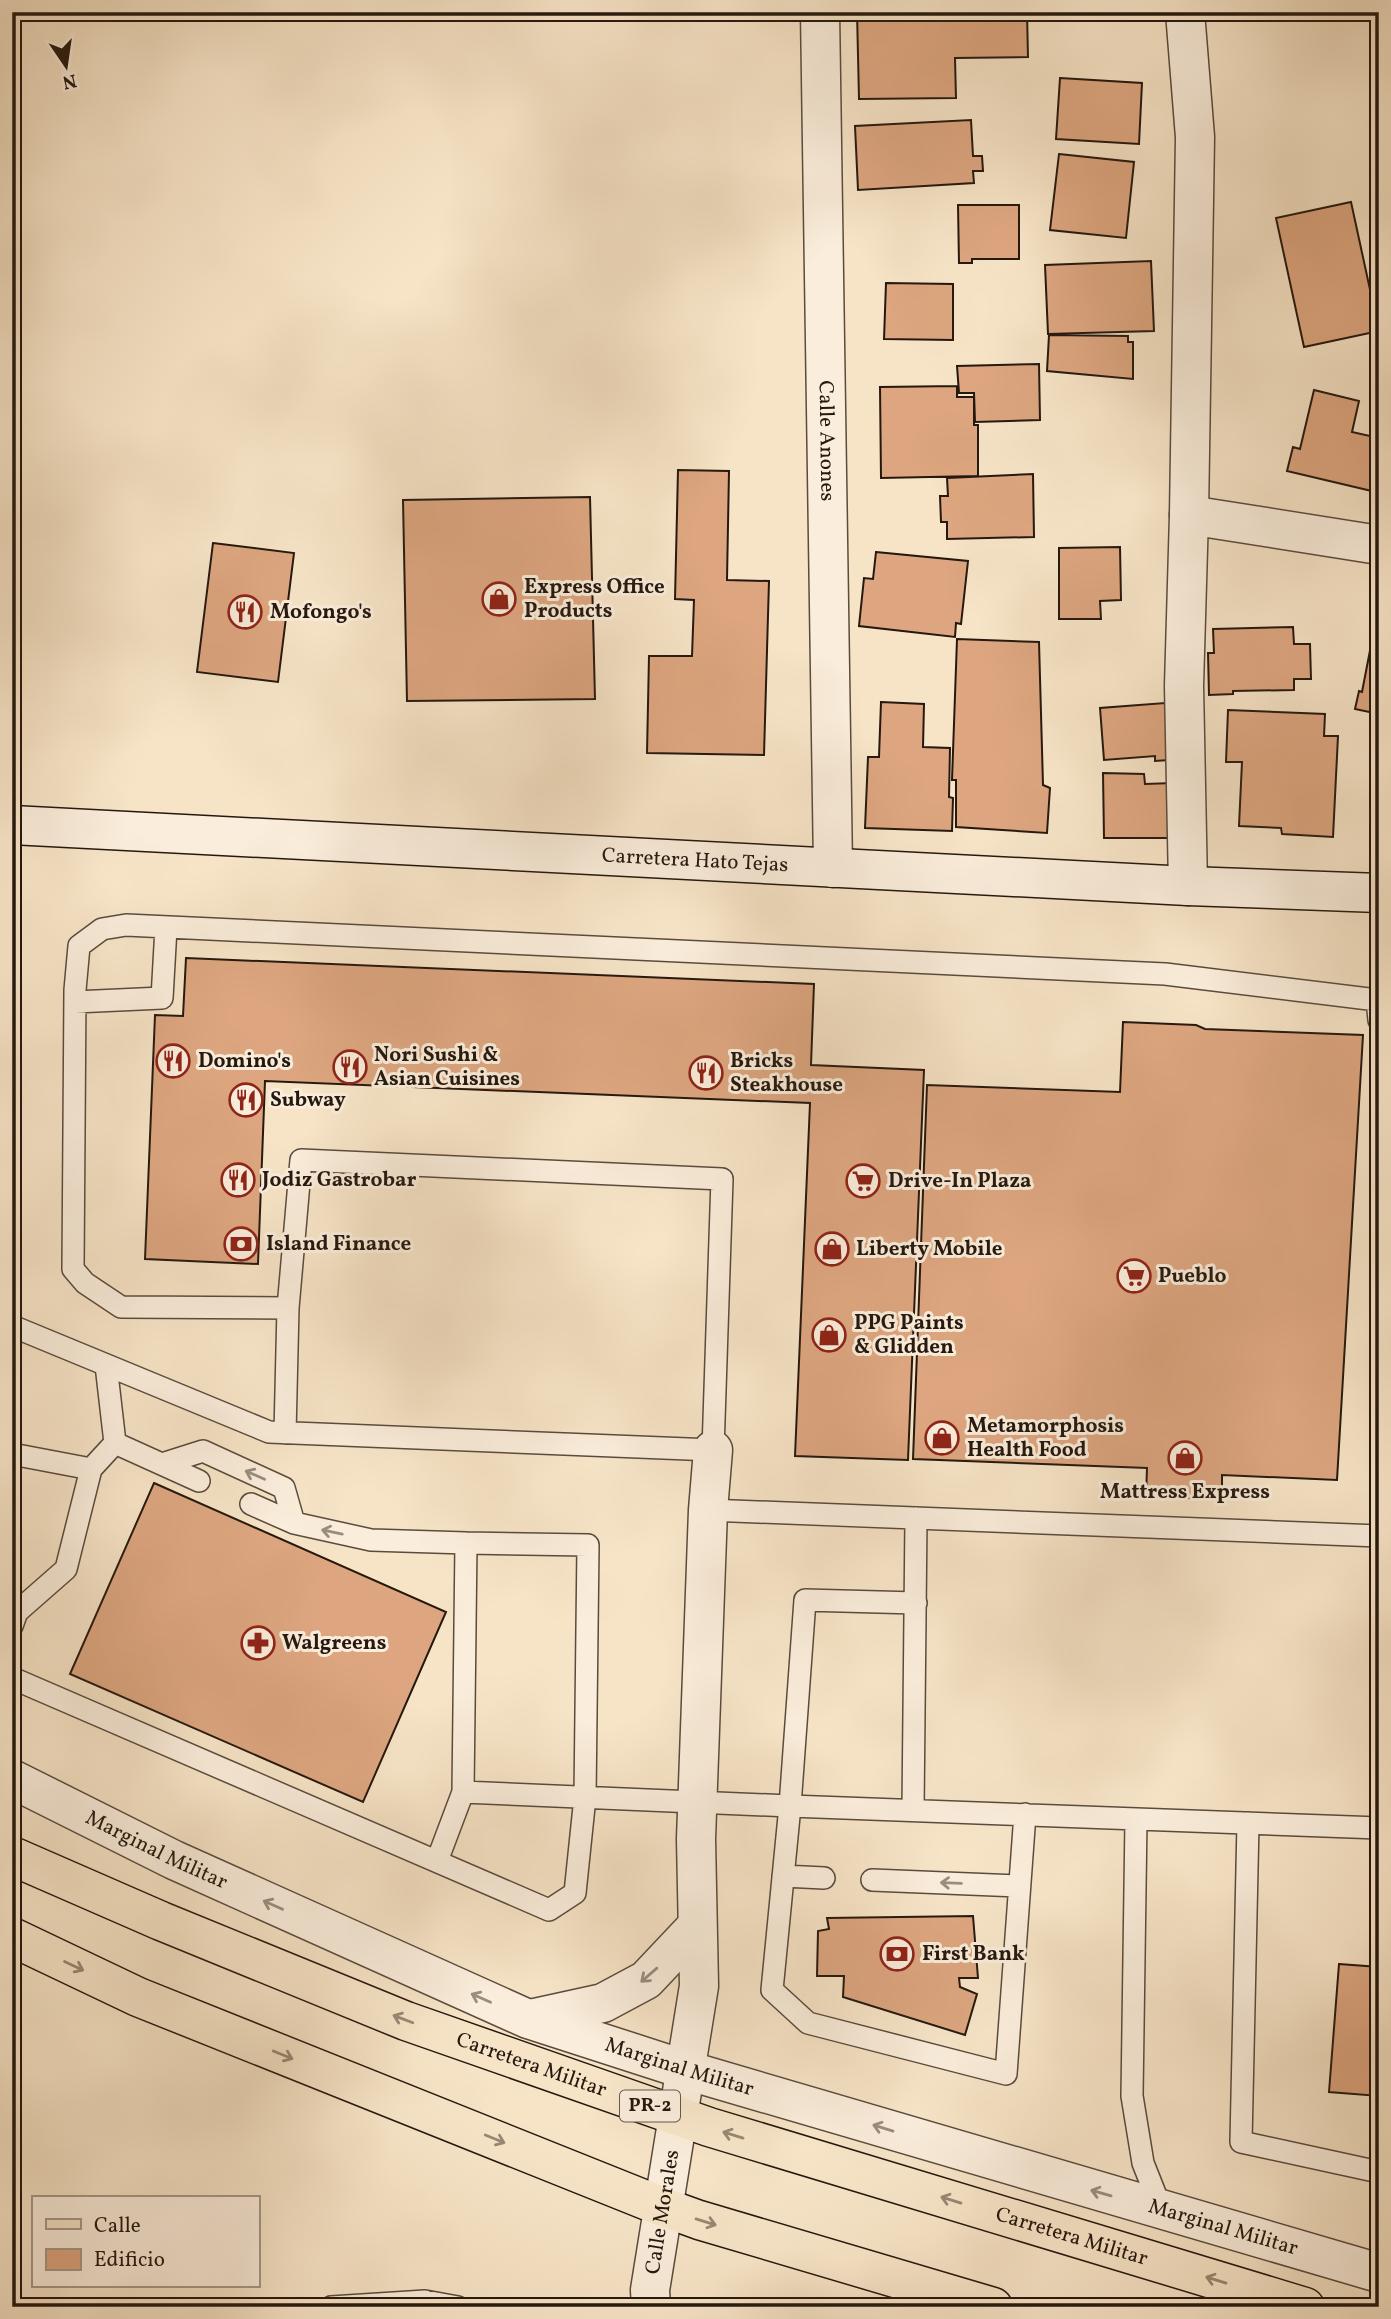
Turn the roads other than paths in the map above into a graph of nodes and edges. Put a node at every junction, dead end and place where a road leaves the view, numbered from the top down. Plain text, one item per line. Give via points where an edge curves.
1 (820, 12) edge
2 (1185, 12) edge
3 (1189, 515) junction
4 (1379, 545) edge
5 (12, 825) edge
6 (833, 868) junction
7 (1188, 886) junction
8 (1379, 893) edge
9 (166, 928) junction
10 (75, 1002) junction
11 (1379, 1020) edge
12 (288, 1308) junction
13 (12, 1326) edge
14 (106, 1365) junction
15 (285, 1433) junction
16 (116, 1443) junction
17 (713, 1450) junction
18 (12, 1454) edge
19 (162, 1464) junction
20 (91, 1469) junction
21 (199, 1481) dead end
22 (251, 1504) dead end
23 (708, 1510) junction
24 (916, 1518) junction
25 (294, 1523) junction
26 (1379, 1536) edge
27 (466, 1543) junction
28 (916, 1604) junction
29 (14, 1613) edge
30 (12, 1678) edge
31 (12, 1779) edge
32 (463, 1792) junction
33 (585, 1797) junction
34 (697, 1802) junction
35 (790, 1806) junction
36 (913, 1810) junction
37 (1025, 1814) junction
38 (1136, 1819) junction
39 (1248, 1823) junction
40 (1379, 1828) edge
41 (12, 1856) edge
42 (437, 1861) junction
43 (783, 1876) junction
44 (824, 1878) dead end
45 (872, 1880) dead end
46 (1019, 1886) junction
47 (697, 1926) junction
48 (12, 1937) edge
49 (528, 2019) junction
50 (686, 2070) junction
51 (678, 2116) junction
52 (1379, 2172) edge
53 (663, 2207) junction
54 (1162, 2211) junction
55 (1379, 2273) edge
56 (425, 2304) edge
57 (331, 2307) edge
58 (458, 2307) edge
59 (651, 2307) edge
60 (993, 2307) edge
61 (1305, 2307) edge

1 - 6 street, Calle Anones
2 - 3 street via 1195,138
3 - 4 street
3 - 7 street via 1184,686
5 - 6 street, Carretera Hato Tejas
6 - 7 street, Carretera Hato Tejas
7 - 8 street, Carretera Hato Tejas
9 - 10 lane via 126,925 102,929 79,946
9 - 10 lane via 162,998
9 - 11 lane via 1165,974 1377,1000
10 - 12 lane via 73,1269 85,1283 121,1307
12 - 15 lane
12 - 17 lane via 301,1160 722,1178
13 - 14 lane
14 - 15 lane via 269,1432
14 - 16 lane
15 - 17 lane
16 - 19 lane
16 - 20 lane
17 - 23 street, Calle Morales
18 - 20 lane
19 - 21 lane
25 -> 19 lane via 284,1488 203,1451
20 - 29 lane via 66,1569
22 - 25 lane
23 - 24 lane
23 - 34 street, Calle Morales
24 - 26 lane
24 - 28 lane
27 -> 25 lane via 371,1540
27 - 32 lane
27 - 33 lane via 588,1545
28 - 35 lane via 805,1600
28 - 36 lane
30 - 42 lane
49 -> 31 street, Marginal Militar via 174,1860
32 - 33 lane
32 - 42 lane
33 - 34 lane
33 - 42 lane via 575,1893 549,1910
34 - 35 lane
34 - 47 street, Calle Morales
35 - 36 lane
35 - 43 lane
36 - 37 lane
37 - 38 lane
37 - 46 lane
38 - 39 lane
38 - 54 lane via 1132,2096 1143,2163
39 - 40 lane
39 - 52 lane via 1241,2142
51 -> 41 main road, Carretera Militar / PR-2 via 406,2021
43 - 44 lane
43 - 46 lane via 772,1990 808,2023 1006,2074
46 -> 45 lane
47 -> 49 street via 646,1980 603,2003
47 - 50 street, Calle Morales via 699,1986
48 -> 53 main road via 138,1997
49 - 50 street, Marginal Militar
50 - 51 street, Calle Morales
54 -> 50 street, Marginal Militar
51 - 53 street, Calle Morales
61 -> 51 main road, Carretera Militar / PR-2
53 - 59 street, Calle Morales
53 -> 60 main road
54 - 55 street, Marginal Militar
56 - 57 lane
56 - 58 lane

